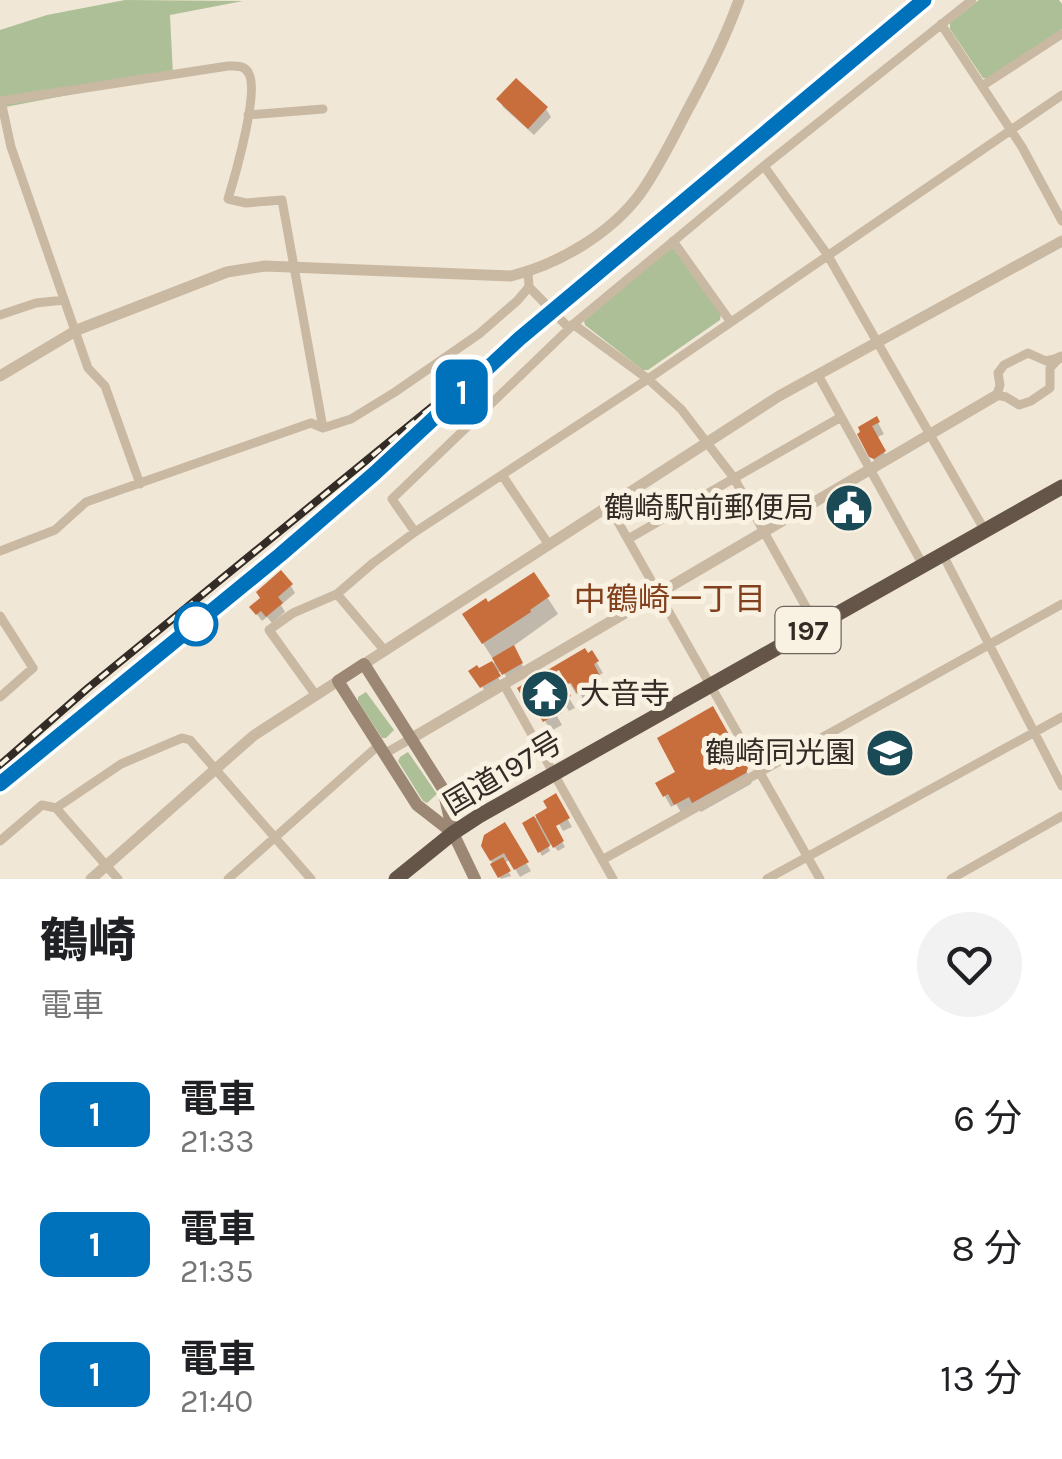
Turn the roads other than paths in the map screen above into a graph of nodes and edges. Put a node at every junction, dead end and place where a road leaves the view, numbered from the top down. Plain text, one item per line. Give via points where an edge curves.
1 (739, 0) edge
2 (972, 0) edge
3 (942, 24) junction
4 (1062, 34) edge
5 (982, 86) junction
6 (1062, 95) edge
7 (0, 101) edge
8 (323, 109) dead end
9 (248, 115) junction
10 (1010, 130) junction
11 (764, 166) junction
12 (1062, 222) edge
13 (673, 241) junction
14 (1062, 242) edge
15 (826, 254) junction
16 (294, 268) junction
17 (528, 272) junction
18 (529, 287) junction
19 (64, 300) junction
20 (0, 315) edge
21 (730, 322) junction
22 (571, 326) junction
23 (76, 330) junction
24 (877, 342) junction
25 (1061, 358) edge
26 (818, 375) junction
27 (0, 376) edge
28 (648, 379) junction
29 (997, 395) junction
30 (841, 416) junction
31 (323, 428) junction
32 (930, 436) junction
33 (707, 442) junction
34 (871, 471) junction
35 (502, 475) junction
36 (734, 478) junction
37 (140, 484) junction
38 (1062, 487) edge
39 (609, 506) junction
40 (985, 531) junction
41 (416, 532) junction
42 (765, 532) junction
43 (628, 540) junction
44 (549, 545) junction
45 (0, 551) edge
46 (942, 554) junction
47 (923, 566) junction
48 (337, 594) junction
49 (659, 594) junction
50 (1062, 604) edge
51 (0, 616) edge
52 (816, 625) junction
53 (989, 645) junction
54 (385, 650) junction
55 (364, 664) junction
56 (338, 681) junction
57 (504, 685) junction
58 (710, 685) junction
59 (315, 694) junction
60 (0, 698) edge
61 (1062, 717) edge
62 (1035, 732) junction
63 (412, 738) junction
64 (382, 750) junction
65 (215, 769) junction
66 (760, 772) junction
67 (554, 774) junction
68 (1062, 786) edge
69 (56, 808) junction
70 (1062, 816) edge
71 (452, 833) junction
72 (274, 838) junction
73 (0, 841) edge
74 (808, 857) junction
75 (602, 860) junction
76 (106, 865) junction
77 (90, 879) edge
78 (118, 879) edge
79 (228, 879) edge
80 (310, 879) edge
81 (396, 879) edge
82 (475, 879) edge
83 (613, 879) edge
84 (767, 879) edge
85 (820, 879) edge
86 (951, 879) edge

1 - 17 street via 722,47 639,195 586,244
2 - 3 street
3 - 5 street
3 - 11 street
4 - 5 street
5 - 10 street
6 - 10 street
7 - 9 street via 242,66 251,80
7 - 19 street
8 - 9 street
9 - 16 street via 228,199 282,200
10 - 12 street
10 - 15 street
11 - 13 street
11 - 15 street
13 - 21 street
13 - 22 street
14 - 24 street
15 - 21 street
15 - 24 street
16 - 17 street
16 - 23 street via 227,272
16 - 31 street
17 - 18 street
18 - 22 street
18 - 31 street via 478,334 395,392 351,420
19 - 20 street
19 - 23 street
21 - 28 street
22 - 28 street
22 - 41 street via 392,500
23 - 27 street
23 - 37 street via 88,368 106,386
24 - 26 street
24 - 32 street
25 - 29 street via 1046,362 1028,352 1016,358 999,370
25 - 29 street via 1050,368 1050,388 1031,401 1019,406
26 - 30 street
26 - 33 street
28 - 33 street
28 - 35 street
29 - 32 street
30 - 34 street
30 - 36 street
31 - 37 street via 311,423
32 - 34 street
32 - 40 street
33 - 36 street
33 - 39 street
34 - 42 street
34 - 47 street
35 - 41 street
35 - 44 street
36 - 42 street
36 - 43 street
37 - 45 street via 86,502 56,530
38 - 40 highway, 国道197号 / 197
39 - 43 street
39 - 44 street
40 - 46 highway, 国道197号 / 197
41 - 48 street
42 - 49 street
42 - 52 street
43 - 49 street
44 - 54 street
46 - 47 highway, 国道197号 / 197
46 - 53 street
47 - 52 highway, 国道197号 / 197
48 - 54 street
48 - 59 street via 269,630
49 - 57 street
49 - 58 street
50 - 53 street
51 - 60 street via 33,668
52 - 58 highway, 国道197号 / 197
53 - 62 street
53 - 66 street
54 - 55 street
55 - 56 main road
55 - 63 main road
56 - 59 street
56 - 64 main road
57 - 63 street
57 - 67 street
58 - 66 street
58 - 67 highway, 国道197号 / 197
59 - 65 street
61 - 62 street
62 - 68 street
62 - 74 street
63 - 64 street
63 - 71 main road via 443,789
64 - 71 main road via 417,804
64 - 72 street
65 - 69 street via 182,738 121,764
65 - 72 street
65 - 76 street
66 - 74 street
66 - 75 street
67 - 71 highway, 国道197号 / 197
67 - 75 street
69 - 73 street via 42,804
69 - 76 street
70 - 86 street
71 - 81 highway, 国道197号 / 197
71 - 82 main road
72 - 79 street
72 - 80 street
74 - 84 street
74 - 85 street
75 - 83 street
76 - 77 street
76 - 78 street

